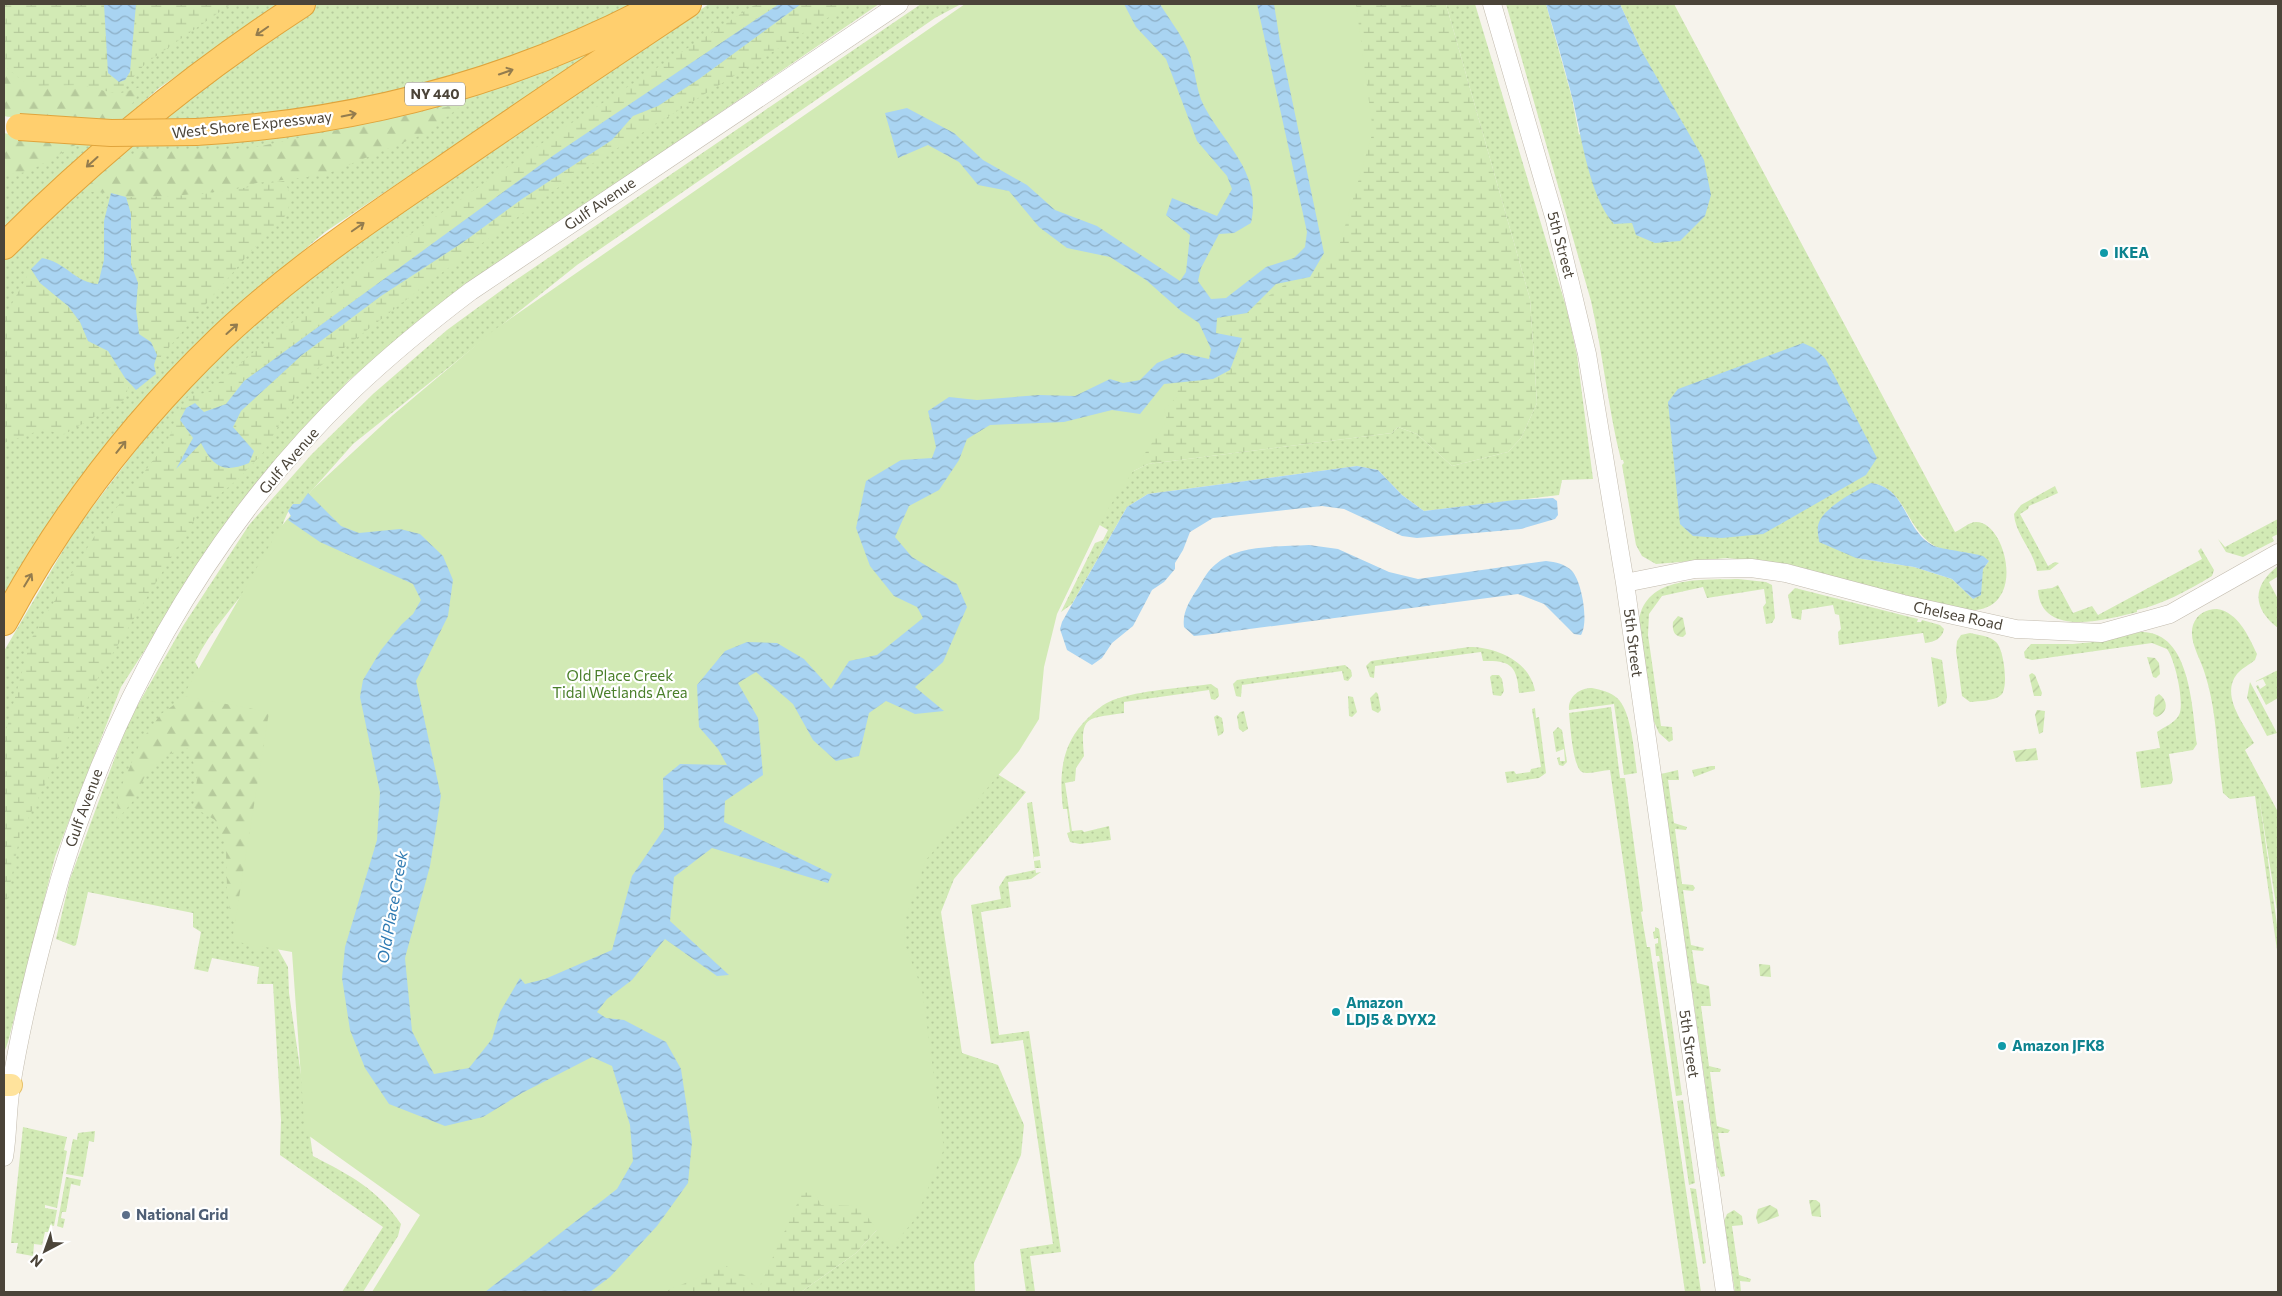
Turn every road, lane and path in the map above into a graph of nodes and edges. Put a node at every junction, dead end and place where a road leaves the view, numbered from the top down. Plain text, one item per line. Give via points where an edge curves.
1 (302, 4) edge
2 (660, 4) edge
3 (688, 4) edge
4 (899, 4) edge
5 (1492, 4) edge
6 (12, 126) edge
7 (4, 246) edge
8 (2278, 553) edge
9 (1625, 583) junction
10 (4, 622) edge
11 (8, 1085) edge
12 (4, 1158) edge
13 (1725, 1292) edge

1 -> 7 highway via 162,103 87,167
6 -> 2 highway, West Shore Expressway / NY 440, bridge via 111,133 196,132 313,121 435,94 500,74 568,48
10 -> 3 highway via 61,529 110,462 163,398 242,319 362,224
4 - 11 street, Gulf Avenue via 471,291 408,340 352,391 258,497 210,561 171,623 133,690 100,763 48,918
5 - 9 street, 5th Street via 1572,287 1589,364
8 - 9 street, Chelsea Road via 2170,614 2101,633 2016,629 1786,573 1751,568 1695,569
9 - 13 street, 5th Street
11 - 12 street, Gulf Avenue

